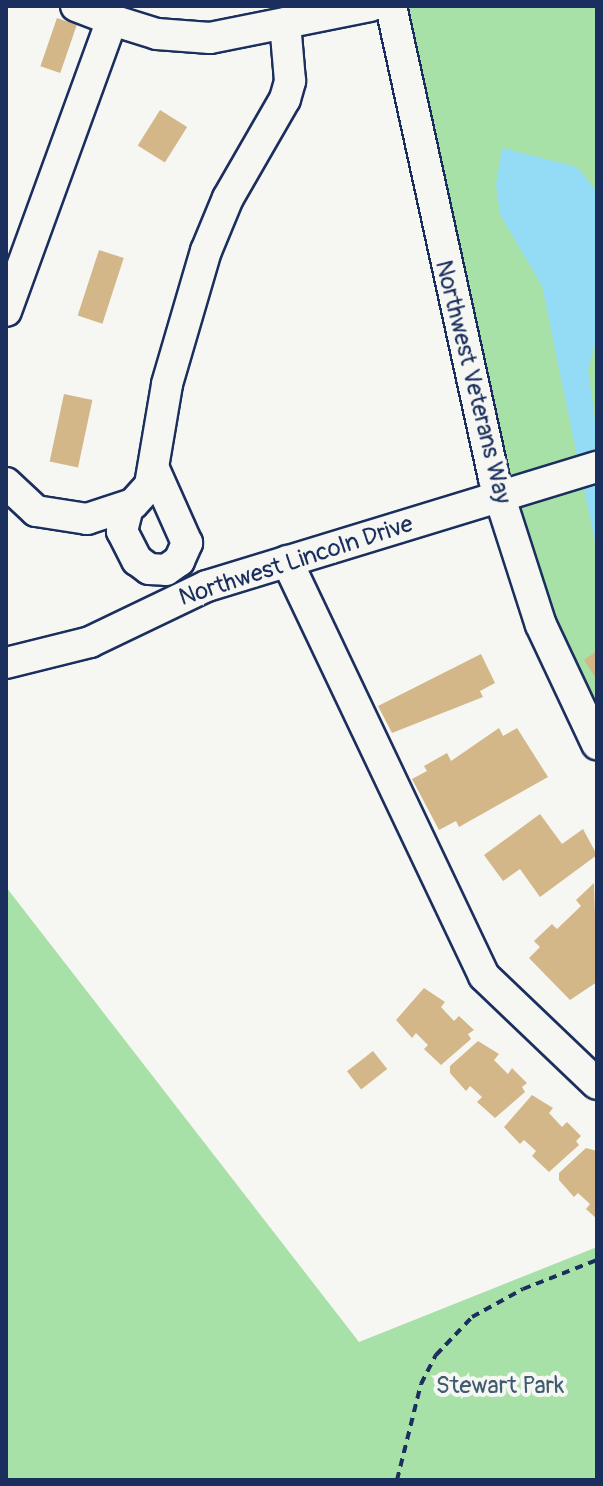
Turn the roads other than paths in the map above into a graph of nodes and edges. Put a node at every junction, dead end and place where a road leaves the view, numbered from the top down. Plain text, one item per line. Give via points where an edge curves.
1 (76, 6) edge
2 (370, 6) edge
3 (391, 6) edge
4 (112, 20) junction
5 (285, 23) junction
6 (6, 311) edge
7 (154, 469) junction
8 (587, 469) edge
9 (6, 483) edge
10 (499, 495) junction
11 (128, 507) junction
12 (287, 561) junction
13 (6, 663) edge
14 (597, 744) edge
15 (597, 1084) edge

1 - 4 street
2 - 5 street
3 - 10 street, Northwest Veterans Way via 473,398
4 - 5 street via 157,34 210,38
4 - 6 street
5 - 7 street via 290,81 285,99 228,198 206,251 167,384
7 - 11 street via 150,485
7 - 11 street via 187,543 179,561 166,570 149,569 137,560 122,531
8 - 10 street, Northwest Lincoln Drive
9 - 11 street via 36,511 58,517 87,519
10 - 12 street, Northwest Lincoln Drive
10 - 14 street, Northwest Veterans Way via 541,625
12 - 13 street, Northwest Lincoln Drive via 207,586 90,642
12 - 15 street via 479,967

